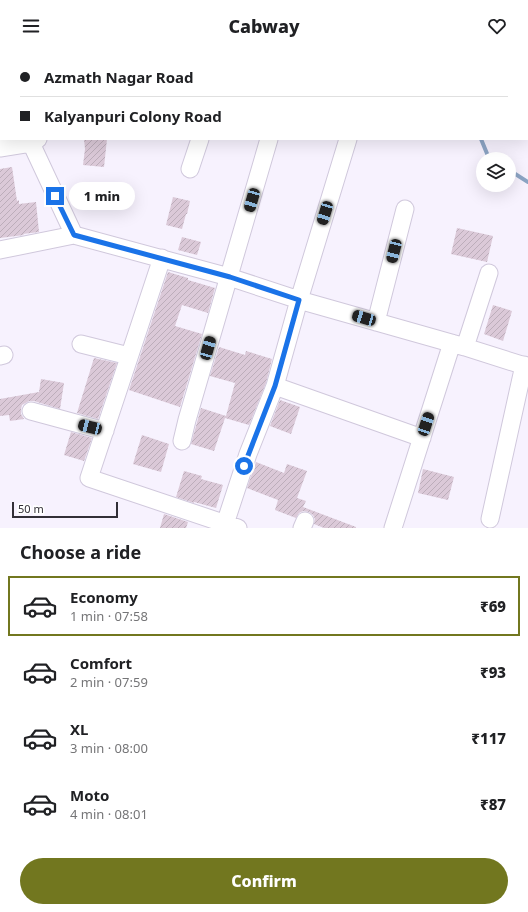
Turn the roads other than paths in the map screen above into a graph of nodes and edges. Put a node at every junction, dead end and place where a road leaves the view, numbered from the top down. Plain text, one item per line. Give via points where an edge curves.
1 (32, 140) edge
2 (200, 140) edge
3 (269, 140) edge
4 (348, 140) edge
5 (0, 148) edge
6 (190, 169) dead end
7 (405, 208) dead end
8 (74, 235) junction
9 (0, 250) edge
10 (162, 258) junction
11 (489, 273) dead end
12 (230, 277) junction
13 (299, 300) junction
14 (376, 322) junction
15 (81, 344) dead end
16 (458, 345) junction
17 (129, 356) junction
18 (526, 366) edge
19 (275, 386) junction
20 (31, 411) dead end
21 (105, 430) junction
22 (422, 438) junction
23 (182, 441) dead end
24 (490, 519) dead end
25 (231, 526) edge
26 (393, 528) edge

1 - 5 street
1 - 8 street
2 - 6 street
3 - 12 street
4 - 13 street
7 - 14 street
8 - 9 street
8 - 10 street
10 - 12 street
10 - 17 street
11 - 16 street
12 - 13 street
12 - 23 street
13 - 14 street
13 - 19 street
14 - 16 street
15 - 17 street
16 - 18 street
16 - 22 street
17 - 21 street
18 - 24 street
19 - 22 street
19 - 25 street via 248,454
20 - 21 street
21 - 25 street via 89,478
22 - 26 street

